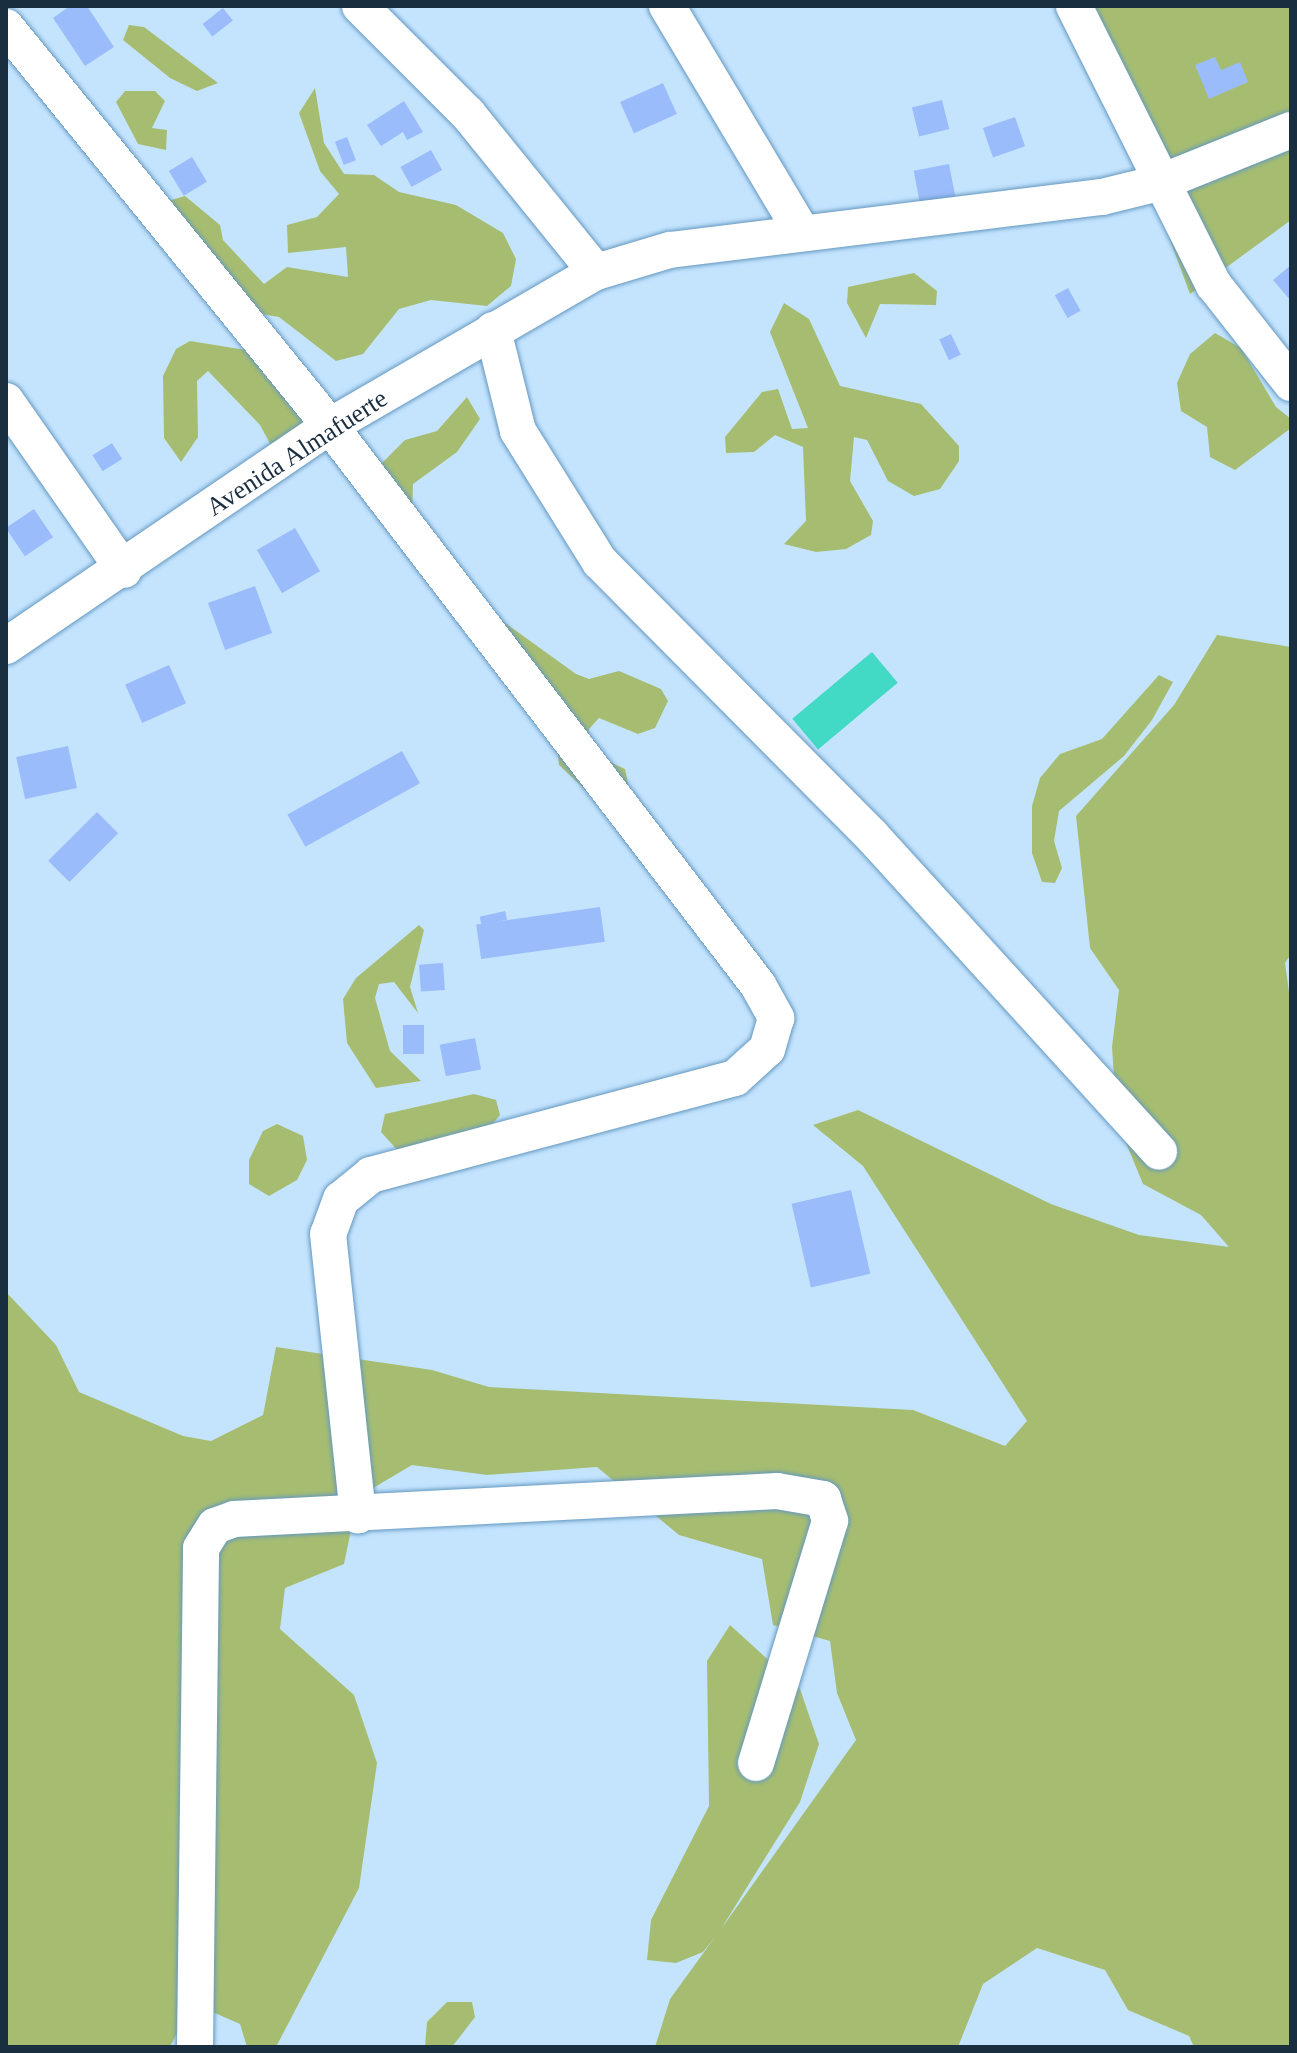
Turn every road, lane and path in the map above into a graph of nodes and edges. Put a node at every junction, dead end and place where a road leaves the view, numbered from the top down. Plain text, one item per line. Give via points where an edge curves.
1 (360, 6) edge
2 (667, 6) edge
3 (1074, 6) edge
4 (6, 27) edge
5 (1291, 130) edge
6 (1159, 183) junction
7 (801, 231) junction
8 (596, 272) junction
9 (493, 330) junction
10 (1291, 383) edge
11 (6, 401) edge
12 (330, 426) junction
13 (124, 570) junction
14 (6, 646) edge
15 (1159, 1152) dead end
16 (358, 1515) junction
17 (756, 1763) dead end
18 (195, 2047) edge

1 - 8 street via 468,114
2 - 7 street
3 - 6 street
4 - 12 street
5 - 6 street
6 - 7 street, Avenida Almafuerte via 1102,197
6 - 10 street via 1214,285
7 - 8 street, Avenida Almafuerte via 670,250
8 - 9 street, Avenida Almafuerte
9 - 12 street, Avenida Almafuerte
9 - 15 street via 518,431 600,562 871,835
11 - 13 street
12 - 13 street, Avenida Almafuerte
12 - 16 street via 758,985 776,1018 767,1049 735,1078 371,1175 341,1199 328,1234
13 - 14 street, Avenida Almafuerte
16 - 17 street via 777,1491 823,1499 830,1521
16 - 18 street via 234,1519 215,1526 201,1548

